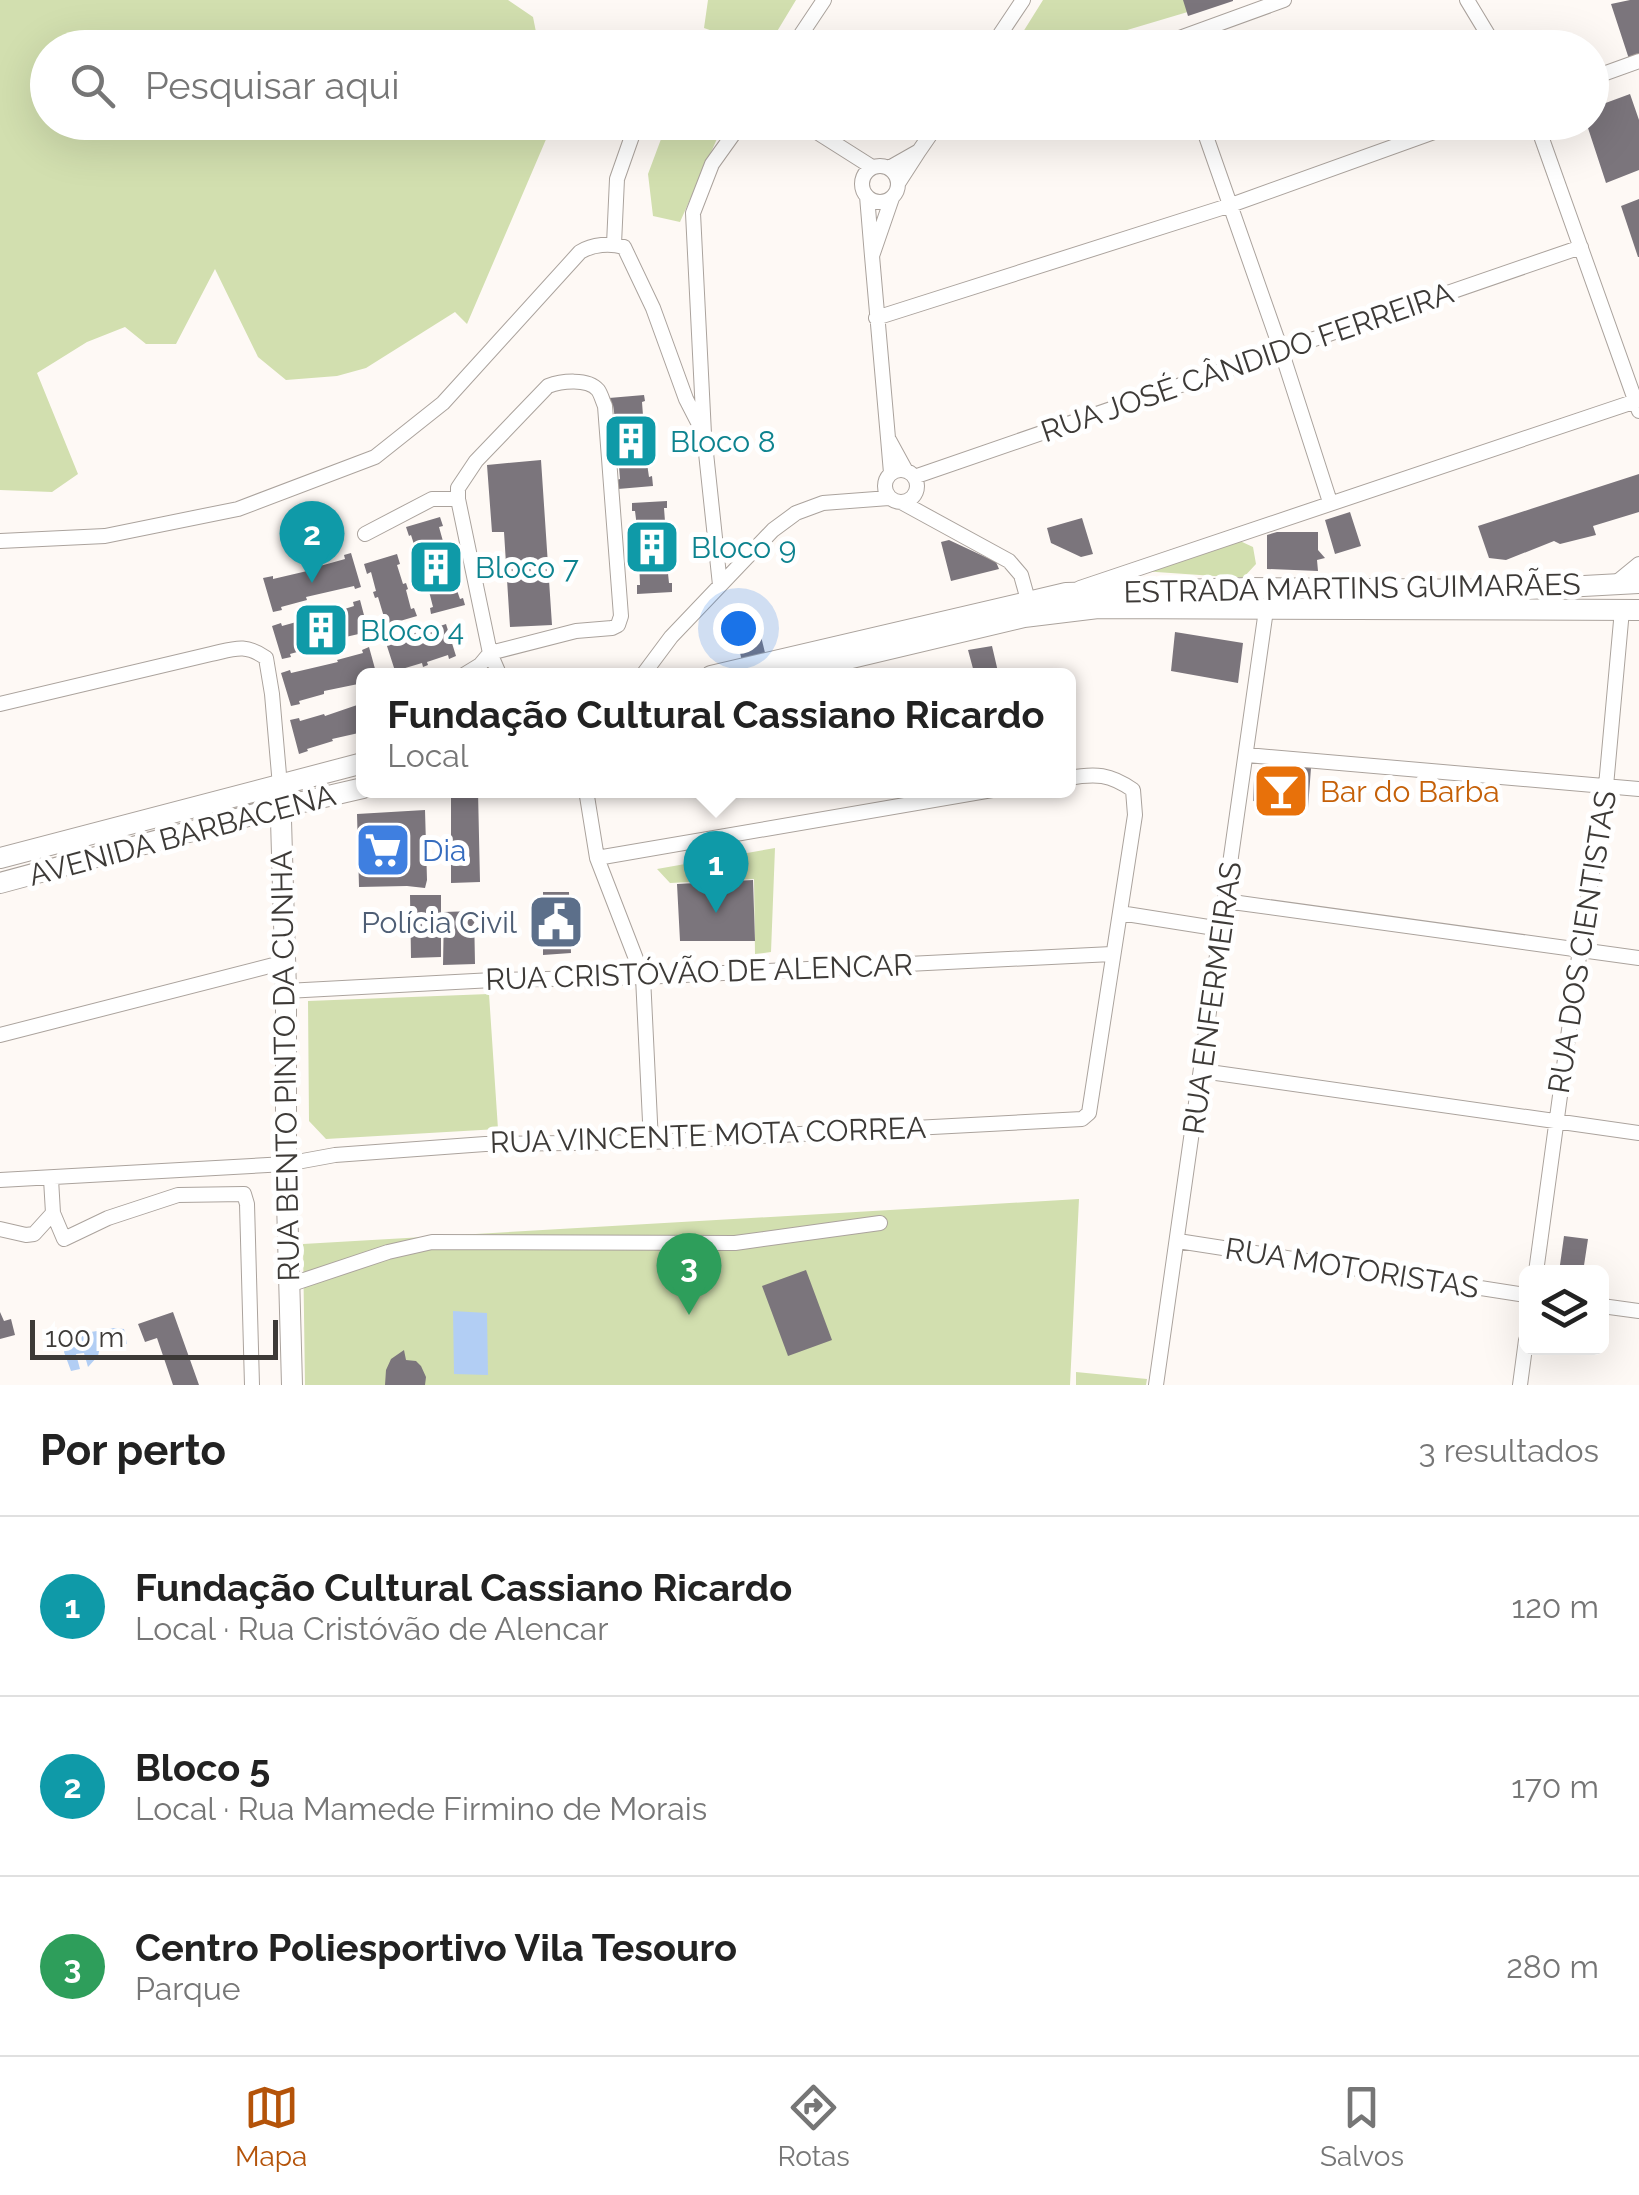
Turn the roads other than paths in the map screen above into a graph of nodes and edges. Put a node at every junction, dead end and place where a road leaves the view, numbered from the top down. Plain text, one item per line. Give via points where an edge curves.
1 (824, 0) edge
2 (1023, 0) edge
3 (1284, 0) edge
4 (1467, 0) edge
5 (804, 30) edge
6 (1003, 30) edge
7 (1208, 30) edge
8 (1485, 30) edge
9 (1639, 62) edge
10 (1609, 72) edge
11 (631, 140) edge
12 (729, 140) edge
13 (829, 140) edge
14 (927, 140) edge
15 (1208, 140) edge
16 (1411, 140) edge
17 (1542, 140) edge
18 (919, 151) junction
19 (872, 168) junction
20 (889, 168) junction
21 (899, 182) junction
22 (867, 196) junction
23 (892, 198) junction
24 (1231, 204) junction
25 (614, 244) junction
26 (1581, 248) junction
27 (872, 256) junction
28 (876, 318) junction
29 (1281, 350) junction
30 (1638, 404) edge
31 (704, 434) junction
32 (904, 474) junction
33 (458, 499) junction
34 (896, 500) junction
35 (1330, 502) junction
36 (366, 534) dead end
37 (0, 541) edge
38 (1639, 564) edge
39 (1617, 582) junction
40 (1639, 583) edge
41 (720, 584) junction
42 (1066, 592) junction
43 (1028, 600) junction
44 (1266, 610) junction
45 (1630, 610) edge
46 (490, 653) junction
47 (474, 668) edge
48 (497, 668) edge
49 (648, 668) edge
50 (745, 668) edge
51 (816, 668) edge
52 (0, 704) edge
53 (1247, 755) junction
54 (356, 767) edge
55 (1076, 777) edge
56 (1606, 786) junction
57 (356, 789) edge
58 (1639, 789) edge
59 (281, 797) junction
60 (587, 798) edge
61 (946, 798) edge
62 (0, 858) edge
63 (597, 858) junction
64 (0, 883) edge
65 (1225, 901) junction
66 (1120, 913) junction
67 (1221, 929) junction
68 (1580, 949) junction
69 (1112, 954) junction
70 (1639, 958) edge
71 (285, 962) junction
72 (644, 976) junction
73 (286, 992) junction
74 (0, 1036) edge
75 (1202, 1072) junction
76 (1556, 1120) junction
77 (1639, 1133) edge
78 (651, 1142) junction
79 (286, 1164) junction
80 (51, 1179) junction
81 (0, 1180) edge
82 (53, 1213) junction
83 (880, 1223) dead end
84 (0, 1229) edge
85 (1178, 1241) junction
86 (1537, 1265) edge
87 (289, 1285) junction
88 (1519, 1294) edge
89 (1609, 1307) edge
90 (1639, 1312) edge
91 (1524, 1355) edge
92 (252, 1385) edge
93 (292, 1385) edge
94 (1156, 1385) edge
95 (1520, 1385) edge

1 - 5 street
2 - 6 street
3 - 7 street
4 - 8 street
9 - 10 street
11 - 25 street via 617,179
12 - 31 street via 693,212
13 - 19 street
14 - 18 street
15 - 24 street
16 - 24 street
17 - 26 street
18 - 20 street
18 - 21 street
19 - 20 street
19 - 22 street via 862,180
20 - 21 street
21 - 23 street
22 - 23 street via 876,202
22 - 27 street
23 - 27 street
24 - 28 street
24 - 29 street
25 - 31 street via 624,248 653,308
25 - 37 street via 580,252 444,402 375,457 238,509 104,536
26 - 29 street, RUA JOSÉ CÂNDIDO FERREIRA
26 - 30 street
27 - 28 street
28 - 32 street via 888,438
29 - 32 street, RUA JOSÉ CÂNDIDO FERREIRA
29 - 35 street
30 - 35 street
31 - 41 street
32 - 34 street via 884,487
32 - 34 street via 917,491 912,499
33 - 36 street via 432,499
33 - 46 street
33 - 46 street via 476,461 548,386 590,384 600,392 618,625
34 - 41 street via 823,503 796,513
34 - 43 street via 1009,561
35 - 42 street
38 - 39 street
39 - 40 main road, ESTRADA MARTINS GUIMARÃES
39 - 42 main road, ESTRADA MARTINS GUIMARÃES via 1510,590
39 - 45 main road via 1616,594
41 - 49 street
42 - 43 main road
43 - 50 main road
44 - 45 main road, ESTRADA MARTINS GUIMARÃES
44 - 51 main road, ESTRADA MARTINS GUIMARÃES via 1098,608 1024,617
44 - 53 street, RUA ENFERMEIRAS
45 - 56 street, RUA DOS CIENTISTAS
46 - 47 street
46 - 48 street
52 - 59 street via 253,649 266,658
53 - 56 street
53 - 65 street, RUA ENFERMEIRAS
54 - 59 main road, AVENIDA BARBACENA
55 - 66 street via 1118,780 1133,790
56 - 58 street
56 - 68 street, RUA DOS CIENTISTAS
57 - 59 main road, AVENIDA BARBACENA
59 - 62 main road, AVENIDA BARBACENA
59 - 64 main road, AVENIDA BARBACENA
59 - 71 main road, RUA BENTO PINTO DA CUNHA
60 - 63 street
61 - 63 street
63 - 72 street
65 - 67 street, RUA ENFERMEIRAS
65 - 68 street
66 - 67 street
66 - 69 street
67 - 75 street, RUA ENFERMEIRAS
68 - 70 street
68 - 76 street, RUA DOS CIENTISTAS
69 - 72 street, RUA CRISTÓVÃO DE ALENCAR
69 - 78 street, RUA VINCENTE MOTA CORREA via 1089,1113 1082,1119
71 - 73 main road, RUA BENTO PINTO DA CUNHA
71 - 74 street
72 - 73 street, RUA CRISTÓVÃO DE ALENCAR
72 - 78 street
73 - 79 main road, RUA BENTO PINTO DA CUNHA
75 - 76 street
75 - 85 street, RUA ENFERMEIRAS
76 - 77 street
76 - 86 street, RUA DOS CIENTISTAS
78 - 79 street, RUA VINCENTE MOTA CORREA via 484,1144
79 - 80 street, RUA VINCENTE MOTA CORREA
79 - 87 main road, RUA BENTO PINTO DA CUNHA
80 - 81 street, RUA VINCENTE MOTA CORREA
80 - 82 street
82 - 84 street via 34,1234
82 - 92 street via 64,1239 178,1196 244,1194
83 - 87 street via 735,1243 432,1242
85 - 88 street, RUA MOTORISTAS
85 - 94 street, RUA ENFERMEIRAS
87 - 93 main road, RUA BENTO PINTO DA CUNHA
89 - 90 street
91 - 95 street

